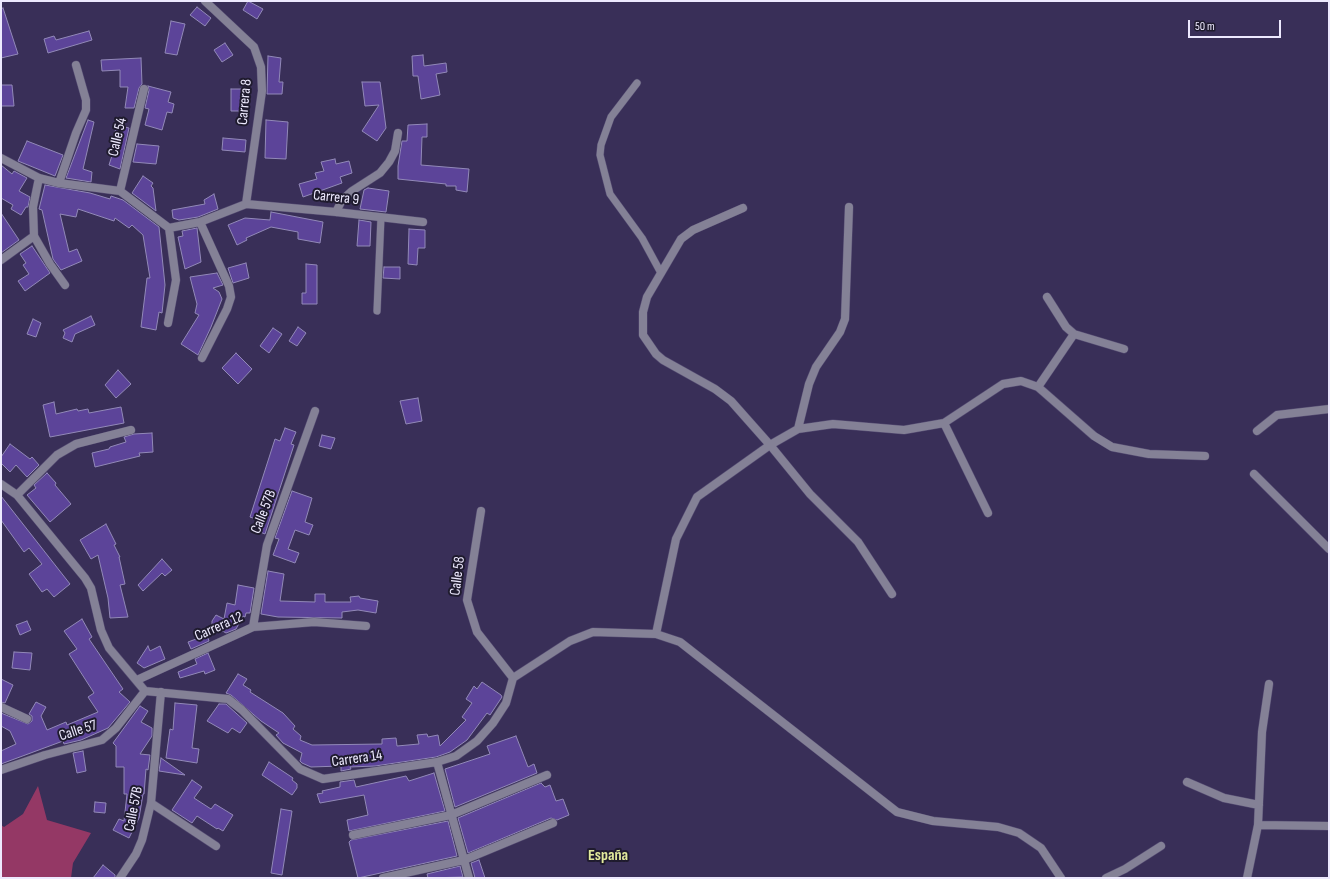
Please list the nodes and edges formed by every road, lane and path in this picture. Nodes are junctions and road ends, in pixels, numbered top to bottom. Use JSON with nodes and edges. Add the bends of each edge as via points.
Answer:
{"nodes":[{"id":1,"x":205,"y":1,"type":"edge"},
{"id":2,"x":76,"y":65,"type":"dead end"},
{"id":3,"x":637,"y":83,"type":"dead end"},
{"id":4,"x":144,"y":88,"type":"dead end"},
{"id":5,"x":398,"y":133,"type":"dead end"},
{"id":6,"x":1,"y":158,"type":"edge"},
{"id":7,"x":39,"y":178,"type":"junction"},
{"id":8,"x":59,"y":183,"type":"junction"},
{"id":9,"x":120,"y":191,"type":"junction"},
{"id":10,"x":246,"y":204,"type":"junction"},
{"id":11,"x":849,"y":207,"type":"dead end"},
{"id":12,"x":743,"y":208,"type":"dead end"},
{"id":13,"x":336,"y":212,"type":"junction"},
{"id":14,"x":381,"y":217,"type":"junction"},
{"id":15,"x":200,"y":222,"type":"junction"},
{"id":16,"x":423,"y":222,"type":"dead end"},
{"id":17,"x":169,"y":228,"type":"junction"},
{"id":18,"x":34,"y":236,"type":"junction"},
{"id":19,"x":1,"y":260,"type":"edge"},
{"id":20,"x":661,"y":273,"type":"junction"},
{"id":21,"x":65,"y":285,"type":"dead end"},
{"id":22,"x":1047,"y":297,"type":"dead end"},
{"id":23,"x":377,"y":311,"type":"dead end"},
{"id":24,"x":168,"y":323,"type":"dead end"},
{"id":25,"x":1074,"y":334,"type":"junction"},
{"id":26,"x":1124,"y":349,"type":"dead end"},
{"id":27,"x":202,"y":358,"type":"dead end"},
{"id":28,"x":1038,"y":387,"type":"junction"},
{"id":29,"x":1329,"y":409,"type":"edge"},
{"id":30,"x":315,"y":410,"type":"dead end"},
{"id":31,"x":944,"y":423,"type":"junction"},
{"id":32,"x":798,"y":429,"type":"junction"},
{"id":33,"x":131,"y":430,"type":"dead end"},
{"id":34,"x":1257,"y":431,"type":"dead end"},
{"id":35,"x":770,"y":445,"type":"junction"},
{"id":36,"x":1205,"y":456,"type":"dead end"},
{"id":37,"x":1254,"y":474,"type":"dead end"},
{"id":38,"x":1,"y":484,"type":"edge"},
{"id":39,"x":17,"y":495,"type":"junction"},
{"id":40,"x":481,"y":511,"type":"dead end"},
{"id":41,"x":988,"y":513,"type":"dead end"},
{"id":42,"x":1329,"y":549,"type":"edge"},
{"id":43,"x":892,"y":594,"type":"dead end"},
{"id":44,"x":366,"y":626,"type":"dead end"},
{"id":45,"x":253,"y":627,"type":"junction"},
{"id":46,"x":656,"y":634,"type":"junction"},
{"id":47,"x":513,"y":678,"type":"junction"},
{"id":48,"x":137,"y":680,"type":"junction"},
{"id":49,"x":1269,"y":684,"type":"dead end"},
{"id":50,"x":145,"y":691,"type":"junction"},
{"id":51,"x":161,"y":692,"type":"junction"},
{"id":52,"x":1,"y":707,"type":"edge"},
{"id":53,"x":27,"y":719,"type":"dead end"},
{"id":54,"x":437,"y":762,"type":"junction"},
{"id":55,"x":1,"y":770,"type":"edge"},
{"id":56,"x":548,"y":775,"type":"dead end"},
{"id":57,"x":1187,"y":782,"type":"dead end"},
{"id":58,"x":151,"y":802,"type":"junction"},
{"id":59,"x":1259,"y":805,"type":"junction"},
{"id":60,"x":452,"y":815,"type":"junction"},
{"id":61,"x":553,"y":823,"type":"dead end"},
{"id":62,"x":1258,"y":826,"type":"junction"},
{"id":63,"x":1329,"y":826,"type":"edge"},
{"id":64,"x":353,"y":834,"type":"dead end"},
{"id":65,"x":216,"y":846,"type":"dead end"},
{"id":66,"x":1161,"y":846,"type":"dead end"},
{"id":67,"x":464,"y":860,"type":"junction"},
{"id":68,"x":120,"y":878,"type":"edge"},
{"id":69,"x":383,"y":878,"type":"edge"},
{"id":70,"x":469,"y":878,"type":"edge"},
{"id":71,"x":1061,"y":878,"type":"edge"},
{"id":72,"x":1106,"y":878,"type":"edge"},
{"id":73,"x":1247,"y":878,"type":"edge"}],
"edges":[{"from":1,"to":10,"type":"street","name":"Carrera 8","via":[[254,47],[261,67],[262,91]]},
{"from":2,"to":8,"type":"street","via":[[86,100],[86,110]]},
{"from":3,"to":20,"type":"lane","via":[[611,117],[600,155],[610,194],[642,238]]},
{"from":4,"to":9,"type":"street","name":"Calle 54"},
{"from":5,"to":13,"type":"street","via":[[395,151],[389,162],[380,173],[342,200]]},
{"from":6,"to":7,"type":"street"},
{"from":7,"to":8,"type":"street"},
{"from":7,"to":18,"type":"street","via":[[33,207]]},
{"from":8,"to":9,"type":"street"},
{"from":9,"to":17,"type":"street"},
{"from":10,"to":13,"type":"street","name":"Carrera 9"},
{"from":10,"to":15,"type":"street"},
{"from":11,"to":32,"type":"street","via":[[846,319],[816,367]]},
{"from":12,"to":20,"type":"street","via":[[685,234]]},
{"from":13,"to":14,"type":"street","name":"Carrera 9"},
{"from":14,"to":16,"type":"street","name":"Carrera 9"},
{"from":14,"to":23,"type":"lane"},
{"from":15,"to":17,"type":"street"},
{"from":15,"to":27,"type":"street","via":[[229,286],[231,297],[228,309]]},
{"from":17,"to":24,"type":"street","via":[[176,280]]},
{"from":18,"to":19,"type":"street"},
{"from":18,"to":21,"type":"street"},
{"from":20,"to":35,"type":"street","via":[[647,297],[643,312],[643,335],[663,360],[715,389],[730,401]]},
{"from":22,"to":25,"type":"street","via":[[1066,327]]},
{"from":25,"to":26,"type":"street"},
{"from":25,"to":28,"type":"street"},
{"from":28,"to":31,"type":"street","via":[[1021,381],[1003,384]]},
{"from":28,"to":36,"type":"street","via":[[1094,436],[1112,447],[1149,454]]},
{"from":29,"to":34,"type":"street","via":[[1277,415]]},
{"from":30,"to":45,"type":"street","name":"Calle 57B","via":[[266,545]]},
{"from":31,"to":32,"type":"street","via":[[904,430],[833,424]]},
{"from":31,"to":41,"type":"street"},
{"from":32,"to":35,"type":"street"},
{"from":33,"to":39,"type":"street","via":[[76,444],[57,455]]},
{"from":35,"to":43,"type":"street","via":[[810,494],[858,542]]},
{"from":35,"to":46,"type":"street","via":[[697,497],[676,539]]},
{"from":37,"to":42,"type":"street"},
{"from":38,"to":39,"type":"street"},
{"from":39,"to":48,"type":"street","via":[[85,578],[91,588],[101,630],[109,648]]},
{"from":40,"to":47,"type":"street","name":"Calle 58","via":[[467,600],[477,632]]},
{"from":44,"to":45,"type":"street","name":"Carrera 12","via":[[314,622]]},
{"from":45,"to":48,"type":"street","name":"Carrera 12"},
{"from":46,"to":47,"type":"street","via":[[593,632],[570,641]]},
{"from":46,"to":71,"type":"street","via":[[680,642],[897,812],[933,821],[998,827],[1019,833],[1041,848]]},
{"from":47,"to":54,"type":"street","name":"Carrera 14","via":[[506,702],[493,723],[477,741],[456,756]]},
{"from":48,"to":50,"type":"street"},
{"from":49,"to":59,"type":"street","via":[[1262,732]]},
{"from":50,"to":51,"type":"street","name":"Carrera 14"},
{"from":50,"to":55,"type":"street","name":"Calle 57","via":[[116,728],[102,740]]},
{"from":51,"to":54,"type":"street","name":"Carrera 14","via":[[228,699],[300,769],[323,779]]},
{"from":51,"to":58,"type":"street","name":"Calle 57B"},
{"from":52,"to":53,"type":"street"},
{"from":54,"to":60,"type":"street"},
{"from":56,"to":60,"type":"street"},
{"from":57,"to":59,"type":"street","via":[[1224,798]]},
{"from":58,"to":65,"type":"street"},
{"from":58,"to":68,"type":"street","name":"Calle 57B","via":[[142,840]]},
{"from":59,"to":62,"type":"street"},
{"from":60,"to":64,"type":"street"},
{"from":60,"to":67,"type":"street"},
{"from":61,"to":67,"type":"street"},
{"from":62,"to":63,"type":"street"},
{"from":62,"to":73,"type":"street"},
{"from":66,"to":72,"type":"street"},
{"from":67,"to":69,"type":"street"},
{"from":67,"to":70,"type":"street"}]}
